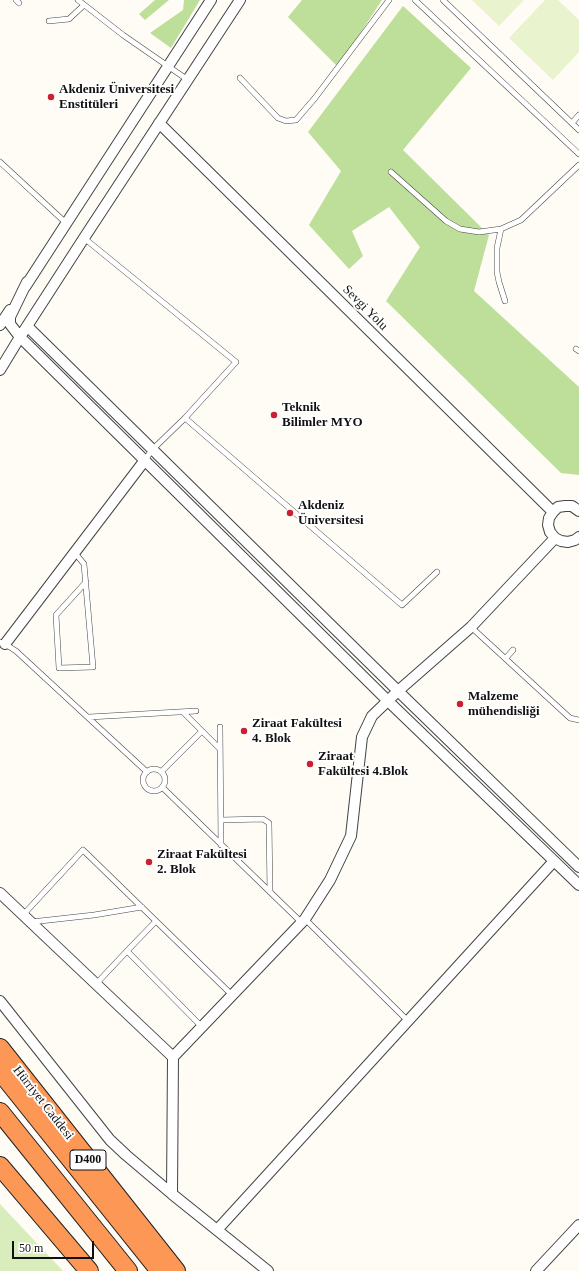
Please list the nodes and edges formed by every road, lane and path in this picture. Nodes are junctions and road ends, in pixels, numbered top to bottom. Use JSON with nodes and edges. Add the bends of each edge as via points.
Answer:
{"nodes":[{"id":1,"x":78,"y":0,"type":"edge"},
{"id":2,"x":211,"y":0,"type":"edge"},
{"id":3,"x":240,"y":0,"type":"edge"},
{"id":4,"x":389,"y":0,"type":"edge"},
{"id":5,"x":415,"y":0,"type":"edge"},
{"id":6,"x":443,"y":0,"type":"edge"},
{"id":7,"x":84,"y":5,"type":"junction"},
{"id":8,"x":49,"y":22,"type":"dead end"},
{"id":9,"x":169,"y":67,"type":"junction"},
{"id":10,"x":240,"y":78,"type":"dead end"},
{"id":11,"x":188,"y":80,"type":"junction"},
{"id":12,"x":579,"y":115,"type":"edge"},
{"id":13,"x":159,"y":123,"type":"junction"},
{"id":14,"x":572,"y":124,"type":"junction"},
{"id":15,"x":579,"y":130,"type":"edge"},
{"id":16,"x":579,"y":154,"type":"edge"},
{"id":17,"x":0,"y":162,"type":"edge"},
{"id":18,"x":579,"y":165,"type":"edge"},
{"id":19,"x":391,"y":172,"type":"dead end"},
{"id":20,"x":66,"y":223,"type":"junction"},
{"id":21,"x":501,"y":229,"type":"junction"},
{"id":22,"x":84,"y":238,"type":"junction"},
{"id":23,"x":28,"y":282,"type":"junction"},
{"id":24,"x":505,"y":302,"type":"dead end"},
{"id":25,"x":0,"y":325,"type":"edge"},
{"id":26,"x":27,"y":326,"type":"junction"},
{"id":27,"x":20,"y":337,"type":"junction"},
{"id":28,"x":0,"y":370,"type":"edge"},
{"id":29,"x":185,"y":418,"type":"junction"},
{"id":30,"x":152,"y":450,"type":"junction"},
{"id":31,"x":145,"y":460,"type":"junction"},
{"id":32,"x":579,"y":511,"type":"edge"},
{"id":33,"x":553,"y":512,"type":"junction"},
{"id":34,"x":579,"y":537,"type":"edge"},
{"id":35,"x":555,"y":538,"type":"junction"},
{"id":36,"x":75,"y":552,"type":"junction"},
{"id":37,"x":438,"y":572,"type":"dead end"},
{"id":38,"x":86,"y":582,"type":"junction"},
{"id":39,"x":471,"y":627,"type":"junction"},
{"id":40,"x":3,"y":643,"type":"edge"},
{"id":41,"x":513,"y":650,"type":"dead end"},
{"id":42,"x":506,"y":658,"type":"junction"},
{"id":43,"x":398,"y":691,"type":"junction"},
{"id":44,"x":388,"y":700,"type":"junction"},
{"id":45,"x":196,"y":711,"type":"dead end"},
{"id":46,"x":183,"y":712,"type":"junction"},
{"id":47,"x":89,"y":717,"type":"junction"},
{"id":48,"x":579,"y":720,"type":"edge"},
{"id":49,"x":220,"y":727,"type":"dead end"},
{"id":50,"x":202,"y":730,"type":"junction"},
{"id":51,"x":220,"y":749,"type":"junction"},
{"id":52,"x":146,"y":772,"type":"junction"},
{"id":53,"x":161,"y":772,"type":"junction"},
{"id":54,"x":162,"y":787,"type":"junction"},
{"id":55,"x":221,"y":820,"type":"junction"},
{"id":56,"x":221,"y":845,"type":"junction"},
{"id":57,"x":554,"y":861,"type":"junction"},
{"id":58,"x":579,"y":867,"type":"edge"},
{"id":59,"x":579,"y":886,"type":"edge"},
{"id":60,"x":270,"y":892,"type":"junction"},
{"id":61,"x":0,"y":893,"type":"edge"},
{"id":62,"x":142,"y":907,"type":"junction"},
{"id":63,"x":27,"y":918,"type":"junction"},
{"id":64,"x":156,"y":921,"type":"junction"},
{"id":65,"x":304,"y":921,"type":"junction"},
{"id":66,"x":127,"y":951,"type":"junction"},
{"id":67,"x":96,"y":984,"type":"junction"},
{"id":68,"x":232,"y":995,"type":"junction"},
{"id":69,"x":0,"y":1001,"type":"edge"},
{"id":70,"x":408,"y":1021,"type":"junction"},
{"id":71,"x":202,"y":1027,"type":"junction"},
{"id":72,"x":0,"y":1048,"type":"edge"},
{"id":73,"x":172,"y":1057,"type":"junction"},
{"id":74,"x":0,"y":1072,"type":"edge"},
{"id":75,"x":0,"y":1112,"type":"edge"},
{"id":76,"x":0,"y":1166,"type":"edge"},
{"id":77,"x":172,"y":1194,"type":"junction"},
{"id":78,"x":579,"y":1225,"type":"edge"},
{"id":79,"x":217,"y":1230,"type":"junction"},
{"id":80,"x":89,"y":1271,"type":"edge"},
{"id":81,"x":128,"y":1271,"type":"edge"},
{"id":82,"x":160,"y":1271,"type":"edge"},
{"id":83,"x":176,"y":1271,"type":"edge"},
{"id":84,"x":268,"y":1271,"type":"edge"},
{"id":85,"x":536,"y":1271,"type":"edge"}],
"edges":[{"from":1,"to":7,"type":"lane"},
{"from":2,"to":9,"type":"street"},
{"from":3,"to":11,"type":"street"},
{"from":4,"to":10,"type":"lane","via":[[296,120],[286,121],[278,118]]},
{"from":5,"to":16,"type":"lane"},
{"from":6,"to":14,"type":"lane"},
{"from":7,"to":8,"type":"lane","via":[[69,19]]},
{"from":7,"to":9,"type":"lane"},
{"from":9,"to":11,"type":"lane"},
{"from":9,"to":20,"type":"street"},
{"from":11,"to":13,"type":"street"},
{"from":12,"to":14,"type":"lane"},
{"from":13,"to":22,"type":"street"},
{"from":13,"to":33,"type":"street","name":"Sevgi Yolu"},
{"from":14,"to":15,"type":"lane"},
{"from":17,"to":20,"type":"lane"},
{"from":18,"to":21,"type":"lane","via":[[521,220]]},
{"from":19,"to":21,"type":"lane","via":[[453,226],[474,232]]},
{"from":20,"to":23,"type":"street"},
{"from":21,"to":24,"type":"lane","via":[[497,248],[497,272]]},
{"from":22,"to":26,"type":"street"},
{"from":22,"to":29,"type":"lane","via":[[236,362]]},
{"from":23,"to":25,"type":"street"},
{"from":23,"to":27,"type":"street","via":[[10,317],[10,324]]},
{"from":26,"to":27,"type":"street"},
{"from":26,"to":30,"type":"street"},
{"from":27,"to":28,"type":"street"},
{"from":27,"to":31,"type":"street"},
{"from":29,"to":30,"type":"lane"},
{"from":29,"to":37,"type":"lane","via":[[402,605]]},
{"from":30,"to":31,"type":"lane"},
{"from":30,"to":43,"type":"street"},
{"from":31,"to":36,"type":"street"},
{"from":31,"to":44,"type":"street"},
{"from":32,"to":33,"type":"street","via":[[572,506],[565,506],[558,507]]},
{"from":33,"to":35,"type":"street","via":[[548,525]]},
{"from":34,"to":35,"type":"street","via":[[568,542]]},
{"from":35,"to":39,"type":"street"},
{"from":36,"to":38,"type":"lane","via":[[84,564]]},
{"from":36,"to":40,"type":"street"},
{"from":38,"to":38,"type":"lane","via":[[93,667],[59,668],[56,615]]},
{"from":39,"to":42,"type":"lane"},
{"from":39,"to":43,"type":"street"},
{"from":40,"to":47,"type":"lane","via":[[16,651]]},
{"from":41,"to":42,"type":"lane"},
{"from":42,"to":48,"type":"lane","via":[[570,718]]},
{"from":43,"to":44,"type":"street"},
{"from":43,"to":58,"type":"street"},
{"from":44,"to":57,"type":"street"},
{"from":44,"to":65,"type":"street","via":[[372,716],[362,737],[351,836],[330,880]]},
{"from":45,"to":46,"type":"lane"},
{"from":46,"to":47,"type":"lane"},
{"from":46,"to":50,"type":"lane"},
{"from":47,"to":52,"type":"lane"},
{"from":49,"to":51,"type":"lane"},
{"from":50,"to":51,"type":"lane"},
{"from":50,"to":53,"type":"lane"},
{"from":51,"to":55,"type":"lane"},
{"from":52,"to":53,"type":"lane","via":[[155,769]]},
{"from":52,"to":54,"type":"lane","via":[[143,779],[146,787],[153,791]]},
{"from":53,"to":54,"type":"lane","via":[[165,777]]},
{"from":54,"to":56,"type":"lane"},
{"from":55,"to":56,"type":"lane"},
{"from":55,"to":60,"type":"lane","via":[[263,819],[270,823]]},
{"from":56,"to":60,"type":"lane"},
{"from":57,"to":59,"type":"street"},
{"from":57,"to":70,"type":"street"},
{"from":60,"to":65,"type":"lane"},
{"from":61,"to":63,"type":"street"},
{"from":62,"to":63,"type":"lane","via":[[94,915]]},
{"from":62,"to":63,"type":"lane","via":[[83,850]]},
{"from":62,"to":64,"type":"lane"},
{"from":63,"to":67,"type":"street"},
{"from":64,"to":66,"type":"lane"},
{"from":64,"to":68,"type":"lane"},
{"from":65,"to":68,"type":"street"},
{"from":65,"to":70,"type":"lane"},
{"from":66,"to":67,"type":"lane"},
{"from":66,"to":71,"type":"lane"},
{"from":67,"to":73,"type":"street"},
{"from":68,"to":71,"type":"street"},
{"from":69,"to":77,"type":"street","via":[[110,1140]]},
{"from":70,"to":79,"type":"street"},
{"from":71,"to":73,"type":"street"},
{"from":72,"to":83,"type":"highway","name":"Hürriyet Caddesi","number":"D400"},
{"from":73,"to":77,"type":"street"},
{"from":74,"to":82,"type":"highway"},
{"from":75,"to":81,"type":"highway"},
{"from":76,"to":80,"type":"highway"},
{"from":77,"to":79,"type":"street"},
{"from":78,"to":85,"type":"street"},
{"from":79,"to":84,"type":"street"}]}
